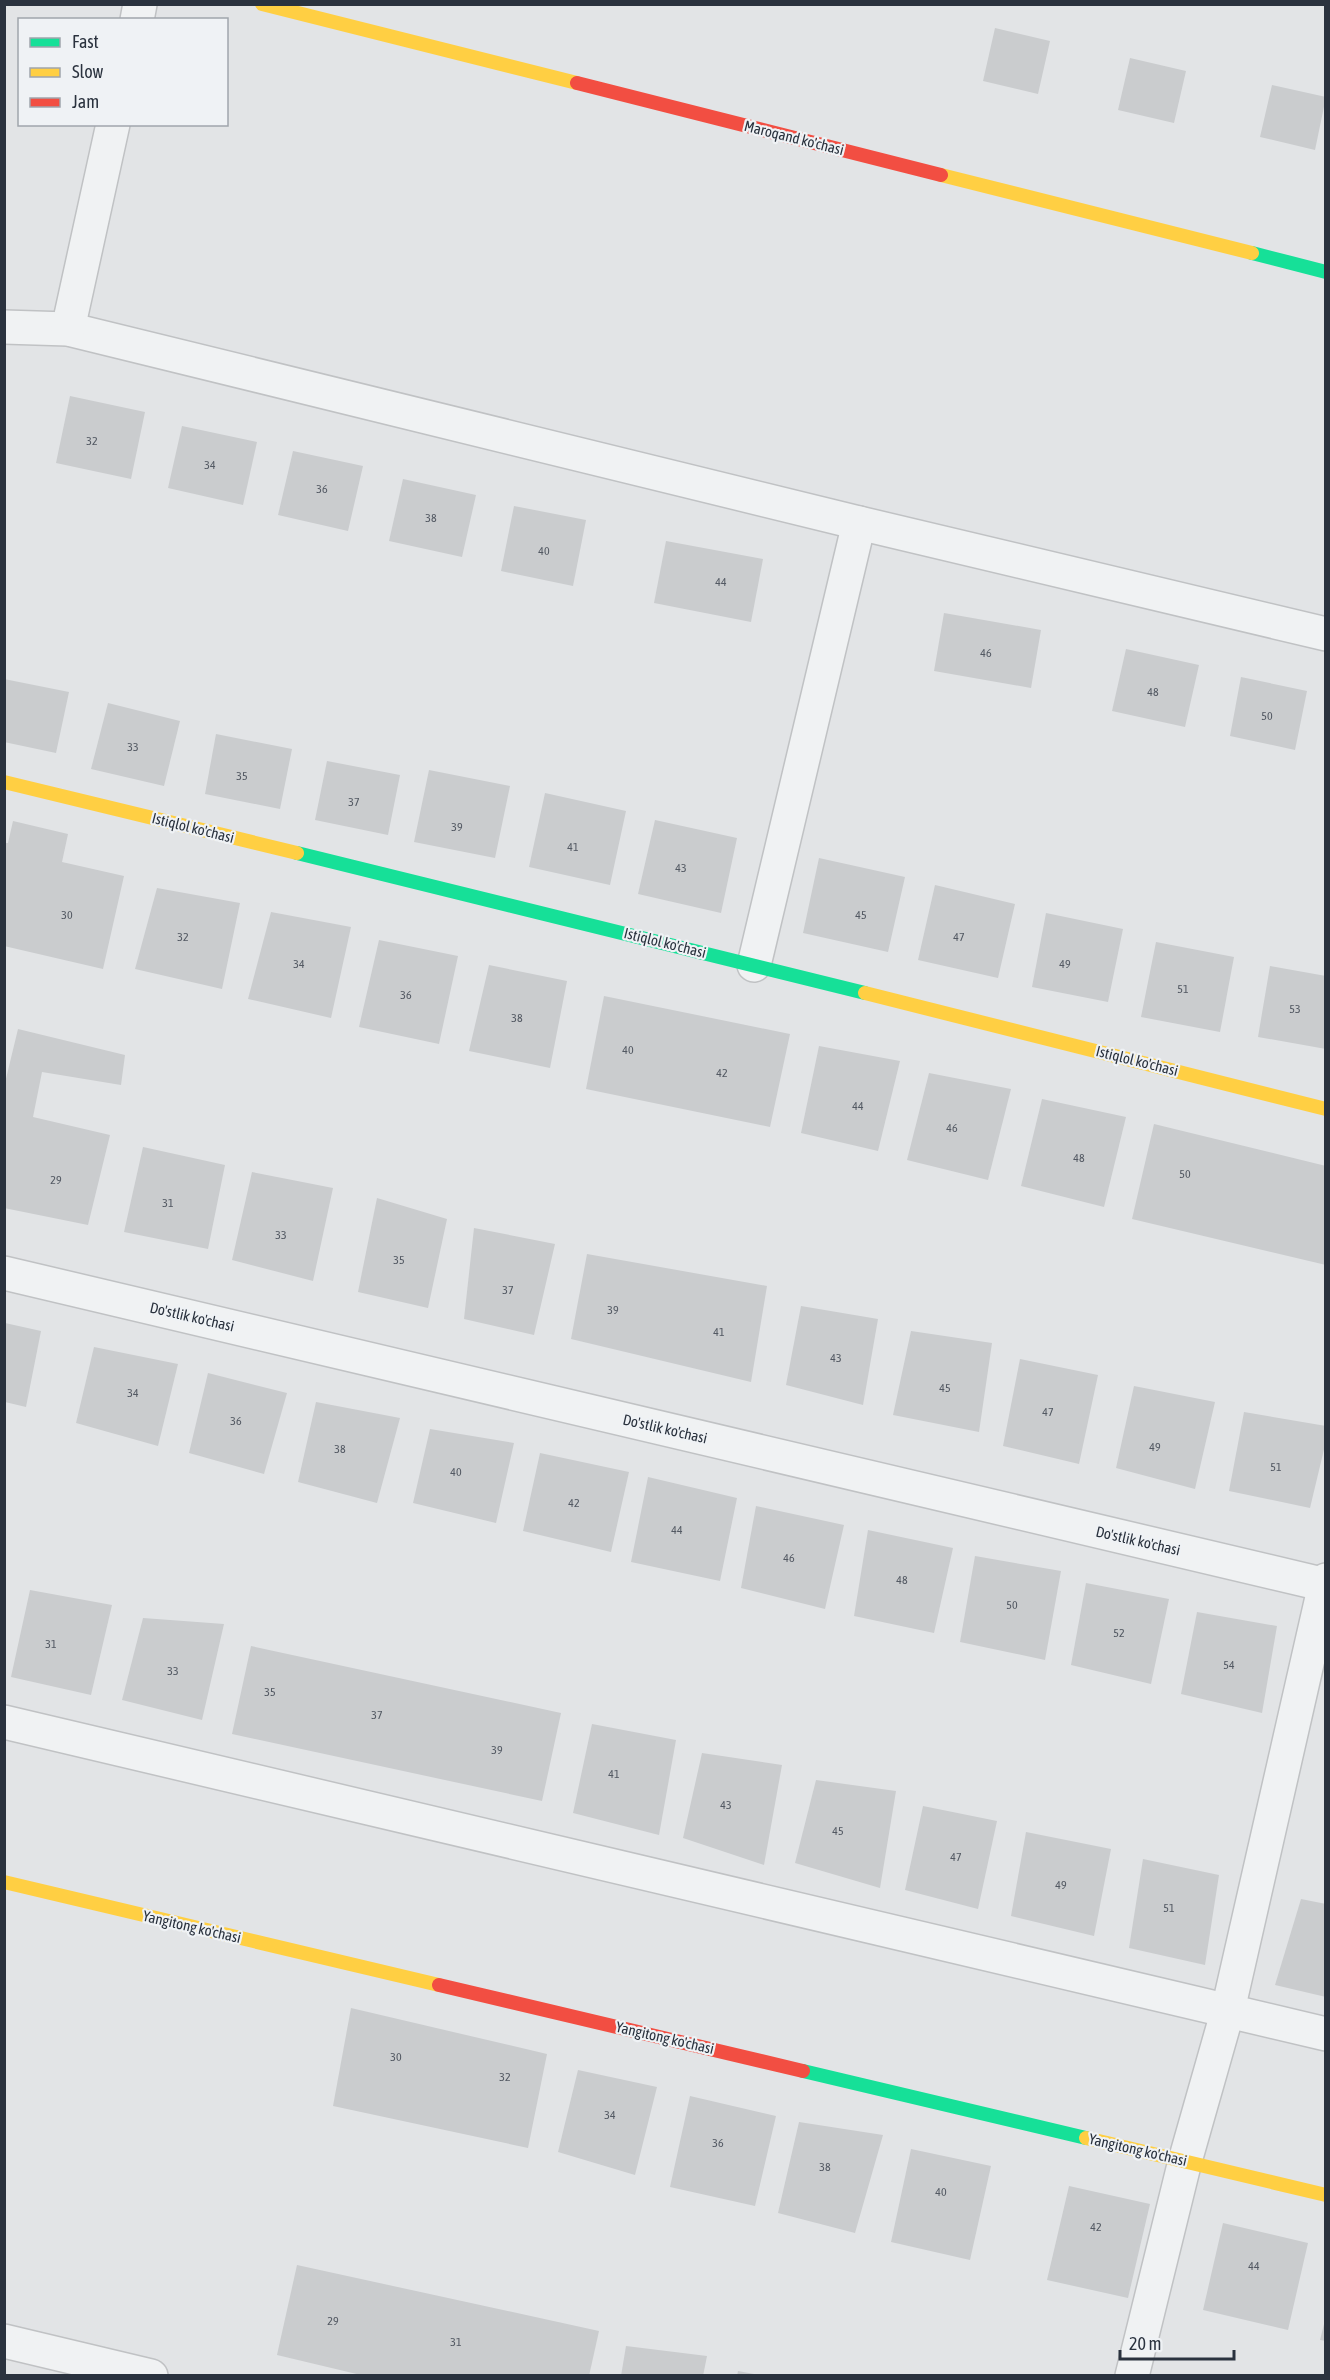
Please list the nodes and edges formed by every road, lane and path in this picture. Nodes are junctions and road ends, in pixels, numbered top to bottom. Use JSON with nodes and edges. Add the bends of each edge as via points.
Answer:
{"nodes":[{"id":1,"x":262,"y":4,"type":"edge"},
{"id":2,"x":113,"y":126,"type":"edge"},
{"id":3,"x":1326,"y":272,"type":"edge"},
{"id":4,"x":68,"y":329,"type":"junction"},
{"id":5,"x":7,"y":337,"type":"edge"},
{"id":6,"x":859,"y":523,"type":"junction"},
{"id":7,"x":1326,"y":634,"type":"edge"},
{"id":8,"x":4,"y":782,"type":"edge"},
{"id":9,"x":754,"y":965,"type":"junction"},
{"id":10,"x":1326,"y":1109,"type":"edge"},
{"id":11,"x":4,"y":1273,"type":"edge"},
{"id":12,"x":1325,"y":1583,"type":"edge"},
{"id":13,"x":4,"y":1722,"type":"edge"},
{"id":14,"x":4,"y":1882,"type":"edge"},
{"id":15,"x":1228,"y":2010,"type":"junction"},
{"id":16,"x":1326,"y":2034,"type":"edge"},
{"id":17,"x":1185,"y":2161,"type":"junction"},
{"id":18,"x":1326,"y":2195,"type":"edge"},
{"id":19,"x":4,"y":2341,"type":"edge"},
{"id":20,"x":151,"y":2376,"type":"edge"},
{"id":21,"x":1132,"y":2376,"type":"edge"}],
"edges":[{"from":1,"to":3,"type":"street","name":"Maroqand ko'chasi"},
{"from":2,"to":4,"type":"street"},
{"from":4,"to":5,"type":"street"},
{"from":4,"to":6,"type":"street"},
{"from":6,"to":7,"type":"street"},
{"from":6,"to":9,"type":"street"},
{"from":8,"to":9,"type":"street","name":"Istiqlol ko'chasi"},
{"from":9,"to":10,"type":"street","name":"Istiqlol ko'chasi"},
{"from":11,"to":12,"type":"street","name":"Do'stlik ko'chasi"},
{"from":12,"to":15,"type":"street"},
{"from":13,"to":15,"type":"street"},
{"from":14,"to":17,"type":"street","name":"Yangitong ko'chasi"},
{"from":15,"to":16,"type":"street"},
{"from":15,"to":17,"type":"street"},
{"from":17,"to":18,"type":"street","name":"Yangitong ko'chasi"},
{"from":17,"to":21,"type":"street"},
{"from":19,"to":20,"type":"street"}]}
